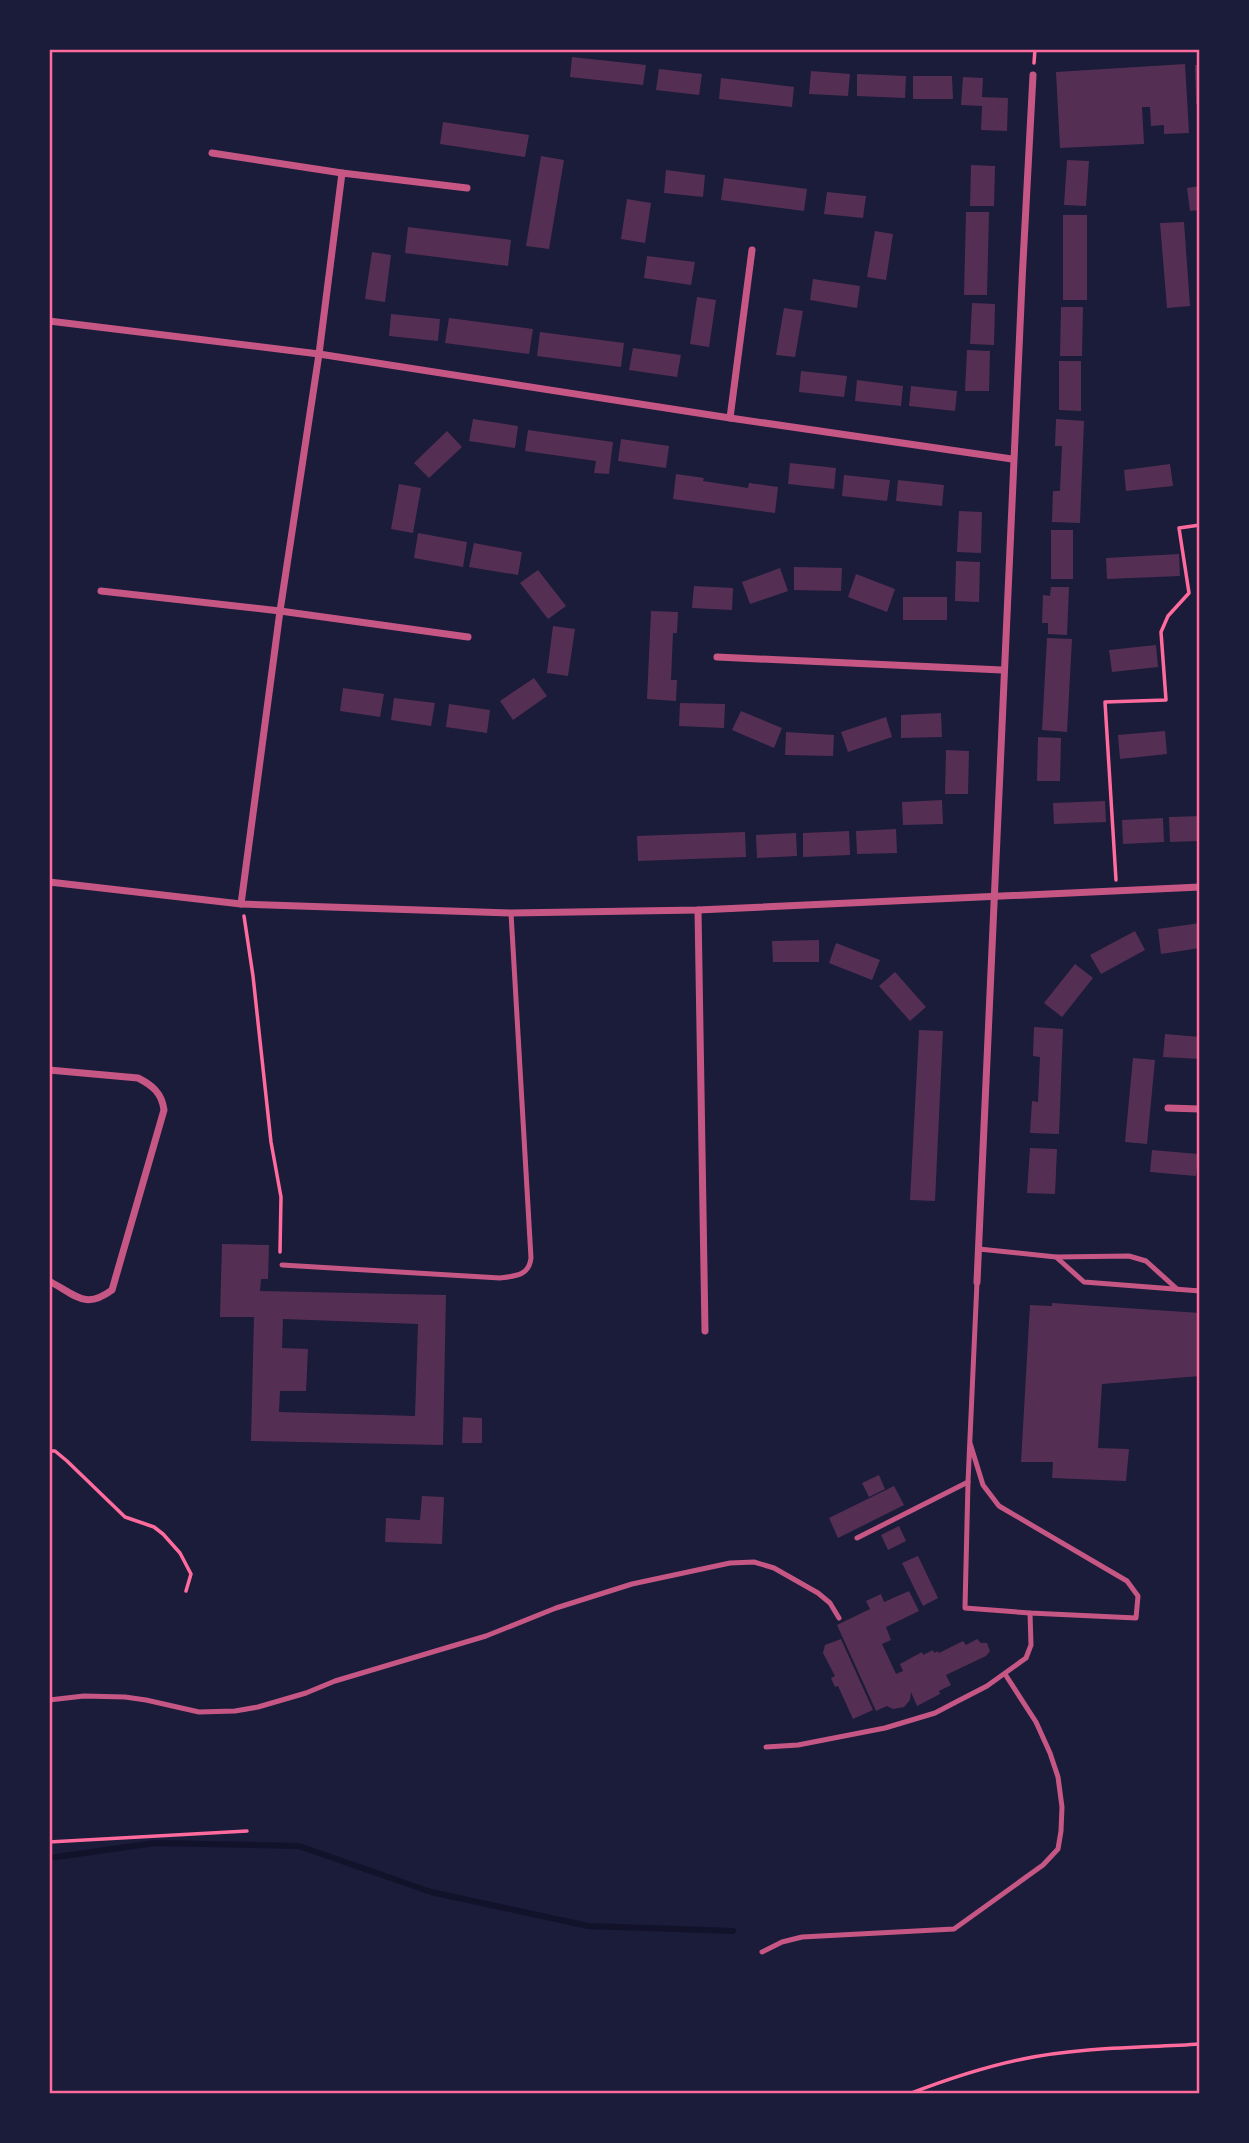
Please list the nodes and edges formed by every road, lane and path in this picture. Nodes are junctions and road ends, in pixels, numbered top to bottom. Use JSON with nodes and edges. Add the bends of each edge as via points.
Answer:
{"nodes":[{"id":1,"x":1033,"y":75,"type":"dead end"},
{"id":2,"x":212,"y":153,"type":"dead end"},
{"id":3,"x":342,"y":173,"type":"junction"},
{"id":4,"x":467,"y":188,"type":"dead end"},
{"id":5,"x":752,"y":250,"type":"dead end"},
{"id":6,"x":49,"y":321,"type":"edge"},
{"id":7,"x":318,"y":354,"type":"junction"},
{"id":8,"x":730,"y":418,"type":"junction"},
{"id":9,"x":1012,"y":459,"type":"junction"},
{"id":10,"x":1200,"y":525,"type":"edge"},
{"id":11,"x":101,"y":591,"type":"dead end"},
{"id":12,"x":280,"y":611,"type":"junction"},
{"id":13,"x":468,"y":637,"type":"dead end"},
{"id":14,"x":717,"y":657,"type":"dead end"},
{"id":15,"x":1002,"y":670,"type":"junction"},
{"id":16,"x":49,"y":882,"type":"edge"},
{"id":17,"x":1200,"y":887,"type":"edge"},
{"id":18,"x":1117,"y":890,"type":"junction"},
{"id":19,"x":992,"y":896,"type":"junction"},
{"id":20,"x":241,"y":904,"type":"junction"},
{"id":21,"x":698,"y":910,"type":"junction"},
{"id":22,"x":510,"y":913,"type":"junction"},
{"id":23,"x":49,"y":1070,"type":"edge"},
{"id":24,"x":1168,"y":1108,"type":"dead end"},
{"id":25,"x":1200,"y":1109,"type":"edge"},
{"id":26,"x":979,"y":1249,"type":"junction"},
{"id":27,"x":280,"y":1255,"type":"dead end"},
{"id":28,"x":1056,"y":1256,"type":"junction"},
{"id":29,"x":282,"y":1265,"type":"dead end"},
{"id":30,"x":49,"y":1281,"type":"edge"},
{"id":31,"x":977,"y":1282,"type":"joint"},
{"id":32,"x":1177,"y":1289,"type":"junction"},
{"id":33,"x":1200,"y":1291,"type":"edge"},
{"id":34,"x":705,"y":1331,"type":"dead end"},
{"id":35,"x":970,"y":1443,"type":"junction"},
{"id":36,"x":49,"y":1451,"type":"edge"},
{"id":37,"x":968,"y":1482,"type":"junction"},
{"id":38,"x":857,"y":1538,"type":"dead end"},
{"id":39,"x":186,"y":1591,"type":"dead end"},
{"id":40,"x":1030,"y":1614,"type":"junction"},
{"id":41,"x":839,"y":1618,"type":"dead end"},
{"id":42,"x":1005,"y":1674,"type":"junction"},
{"id":43,"x":49,"y":1700,"type":"edge"},
{"id":44,"x":766,"y":1747,"type":"dead end"},
{"id":45,"x":247,"y":1831,"type":"dead end"},
{"id":46,"x":49,"y":1842,"type":"edge"},
{"id":47,"x":762,"y":1952,"type":"dead end"},
{"id":48,"x":1200,"y":2044,"type":"edge"},
{"id":49,"x":909,"y":2094,"type":"edge"}],
"edges":[{"from":1,"to":9,"type":"street"},
{"from":2,"to":3,"type":"street"},
{"from":3,"to":4,"type":"street"},
{"from":3,"to":7,"type":"street"},
{"from":5,"to":8,"type":"street"},
{"from":6,"to":7,"type":"street"},
{"from":7,"to":8,"type":"street"},
{"from":7,"to":12,"type":"street"},
{"from":8,"to":9,"type":"street"},
{"from":9,"to":15,"type":"street"},
{"from":10,"to":18,"type":"path","via":[[1179,528],[1189,593],[1168,616],[1161,632],[1166,699],[1105,702]]},
{"from":11,"to":12,"type":"street"},
{"from":12,"to":13,"type":"street"},
{"from":12,"to":20,"type":"street"},
{"from":14,"to":15,"type":"street"},
{"from":15,"to":19,"type":"street"},
{"from":16,"to":20,"type":"street"},
{"from":17,"to":18,"type":"street"},
{"from":18,"to":19,"type":"street"},
{"from":19,"to":21,"type":"street"},
{"from":19,"to":26,"type":"street"},
{"from":20,"to":22,"type":"street"},
{"from":20,"to":27,"type":"path","via":[[281,1197]]},
{"from":21,"to":22,"type":"street"},
{"from":21,"to":34,"type":"street"},
{"from":22,"to":29,"type":"lane","via":[[531,1265],[520,1275],[500,1278]]},
{"from":23,"to":30,"type":"street","via":[[138,1078],[158,1092],[164,1110],[112,1290],[94,1301],[86,1300]]},
{"from":24,"to":25,"type":"street"},
{"from":26,"to":28,"type":"lane"},
{"from":26,"to":31,"type":"street"},
{"from":28,"to":32,"type":"lane","via":[[1084,1282]]},
{"from":28,"to":32,"type":"lane","via":[[1129,1256],[1146,1261]]},
{"from":31,"to":35,"type":"lane"},
{"from":32,"to":33,"type":"lane"},
{"from":35,"to":37,"type":"lane"},
{"from":35,"to":40,"type":"lane","via":[[983,1485],[999,1506],[1127,1581],[1138,1596],[1136,1618]]},
{"from":36,"to":39,"type":"path","via":[[67,1461],[125,1517],[163,1534],[191,1574]]},
{"from":37,"to":38,"type":"lane"},
{"from":37,"to":40,"type":"lane","via":[[965,1608]]},
{"from":40,"to":42,"type":"lane","via":[[1031,1645],[1026,1658]]},
{"from":41,"to":43,"type":"lane","via":[[818,1593],[774,1568],[754,1562],[730,1563],[632,1584],[258,1707],[199,1712],[125,1698]]},
{"from":42,"to":44,"type":"lane","via":[[935,1713],[885,1728]]},
{"from":42,"to":47,"type":"lane","via":[[1036,1722],[1058,1777],[1062,1807],[1058,1849],[1044,1865],[954,1930],[802,1937]]},
{"from":45,"to":46,"type":"path"},
{"from":48,"to":49,"type":"path","via":[[1022,2059]]}]}
